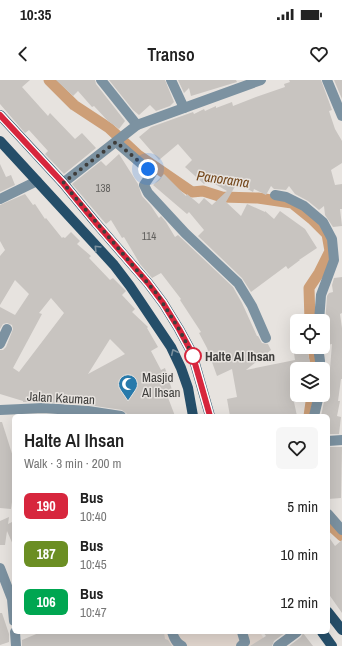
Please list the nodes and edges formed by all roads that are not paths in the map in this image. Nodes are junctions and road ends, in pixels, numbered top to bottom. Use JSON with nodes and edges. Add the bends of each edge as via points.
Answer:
{"nodes":[{"id":1,"x":100,"y":80,"type":"edge"},
{"id":2,"x":171,"y":80,"type":"edge"},
{"id":3,"x":261,"y":80,"type":"edge"},
{"id":4,"x":327,"y":80,"type":"edge"},
{"id":5,"x":236,"y":84,"type":"edge"},
{"id":6,"x":184,"y":108,"type":"junction"},
{"id":7,"x":0,"y":115,"type":"edge"},
{"id":8,"x":342,"y":116,"type":"edge"},
{"id":9,"x":137,"y":125,"type":"junction"},
{"id":10,"x":122,"y":138,"type":"junction"},
{"id":11,"x":0,"y":141,"type":"edge"},
{"id":12,"x":37,"y":181,"type":"junction"},
{"id":13,"x":63,"y":183,"type":"junction"},
{"id":14,"x":275,"y":195,"type":"dead end"},
{"id":15,"x":0,"y":199,"type":"edge"},
{"id":16,"x":319,"y":314,"type":"edge"},
{"id":17,"x":7,"y":329,"type":"dead end"},
{"id":18,"x":266,"y":338,"type":"dead end"},
{"id":19,"x":0,"y":344,"type":"edge"},
{"id":20,"x":317,"y":402,"type":"edge"},
{"id":21,"x":0,"y":410,"type":"edge"},
{"id":22,"x":107,"y":414,"type":"edge"},
{"id":23,"x":193,"y":414,"type":"edge"},
{"id":24,"x":209,"y":414,"type":"edge"},
{"id":25,"x":314,"y":414,"type":"edge"},
{"id":26,"x":342,"y":440,"type":"edge"},
{"id":27,"x":330,"y":441,"type":"edge"},
{"id":28,"x":330,"y":516,"type":"edge"},
{"id":29,"x":342,"y":530,"type":"edge"},
{"id":30,"x":0,"y":568,"type":"edge"},
{"id":31,"x":12,"y":600,"type":"edge"},
{"id":32,"x":330,"y":615,"type":"edge"},
{"id":33,"x":342,"y":630,"type":"edge"},
{"id":34,"x":15,"y":634,"type":"edge"},
{"id":35,"x":173,"y":634,"type":"edge"},
{"id":36,"x":243,"y":634,"type":"edge"},
{"id":37,"x":294,"y":634,"type":"edge"},
{"id":38,"x":323,"y":634,"type":"edge"},
{"id":39,"x":14,"y":645,"type":"edge"},
{"id":40,"x":182,"y":646,"type":"edge"},
{"id":41,"x":241,"y":646,"type":"edge"},
{"id":42,"x":278,"y":646,"type":"edge"},
{"id":43,"x":332,"y":646,"type":"edge"}],
"edges":[{"from":1,"to":9,"type":"street"},
{"from":2,"to":6,"type":"street"},
{"from":3,"to":5,"type":"street"},
{"from":4,"to":8,"type":"street"},
{"from":5,"to":6,"type":"street"},
{"from":6,"to":9,"type":"street"},
{"from":7,"to":13,"type":"main road"},
{"from":9,"to":10,"type":"street"},
{"from":10,"to":13,"type":"street"},
{"from":10,"to":18,"type":"street","via":[[152,173],[144,185],[148,193],[184,232],[238,283],[252,306]]},
{"from":11,"to":12,"type":"main road"},
{"from":12,"to":15,"type":"street"},
{"from":23,"to":12,"type":"main road","one_way":true,"via":[[181,368],[163,334],[114,265]]},
{"from":13,"to":24,"type":"main road","via":[[148,283],[171,316],[192,353]]},
{"from":14,"to":16,"type":"street","via":[[286,196],[304,206],[322,222],[332,239],[334,260],[321,295]]},
{"from":17,"to":19,"type":"street"},
{"from":20,"to":25,"type":"street"},
{"from":21,"to":22,"type":"street","name":"Jalan Kauman","via":[[50,409]]},
{"from":26,"to":27,"type":"street"},
{"from":28,"to":29,"type":"street"},
{"from":30,"to":31,"type":"street"},
{"from":32,"to":33,"type":"main road"},
{"from":34,"to":39,"type":"street"},
{"from":35,"to":40,"type":"street"},
{"from":36,"to":41,"type":"street","via":[[245,642]]},
{"from":37,"to":42,"type":"street"},
{"from":38,"to":43,"type":"main road"}]}
